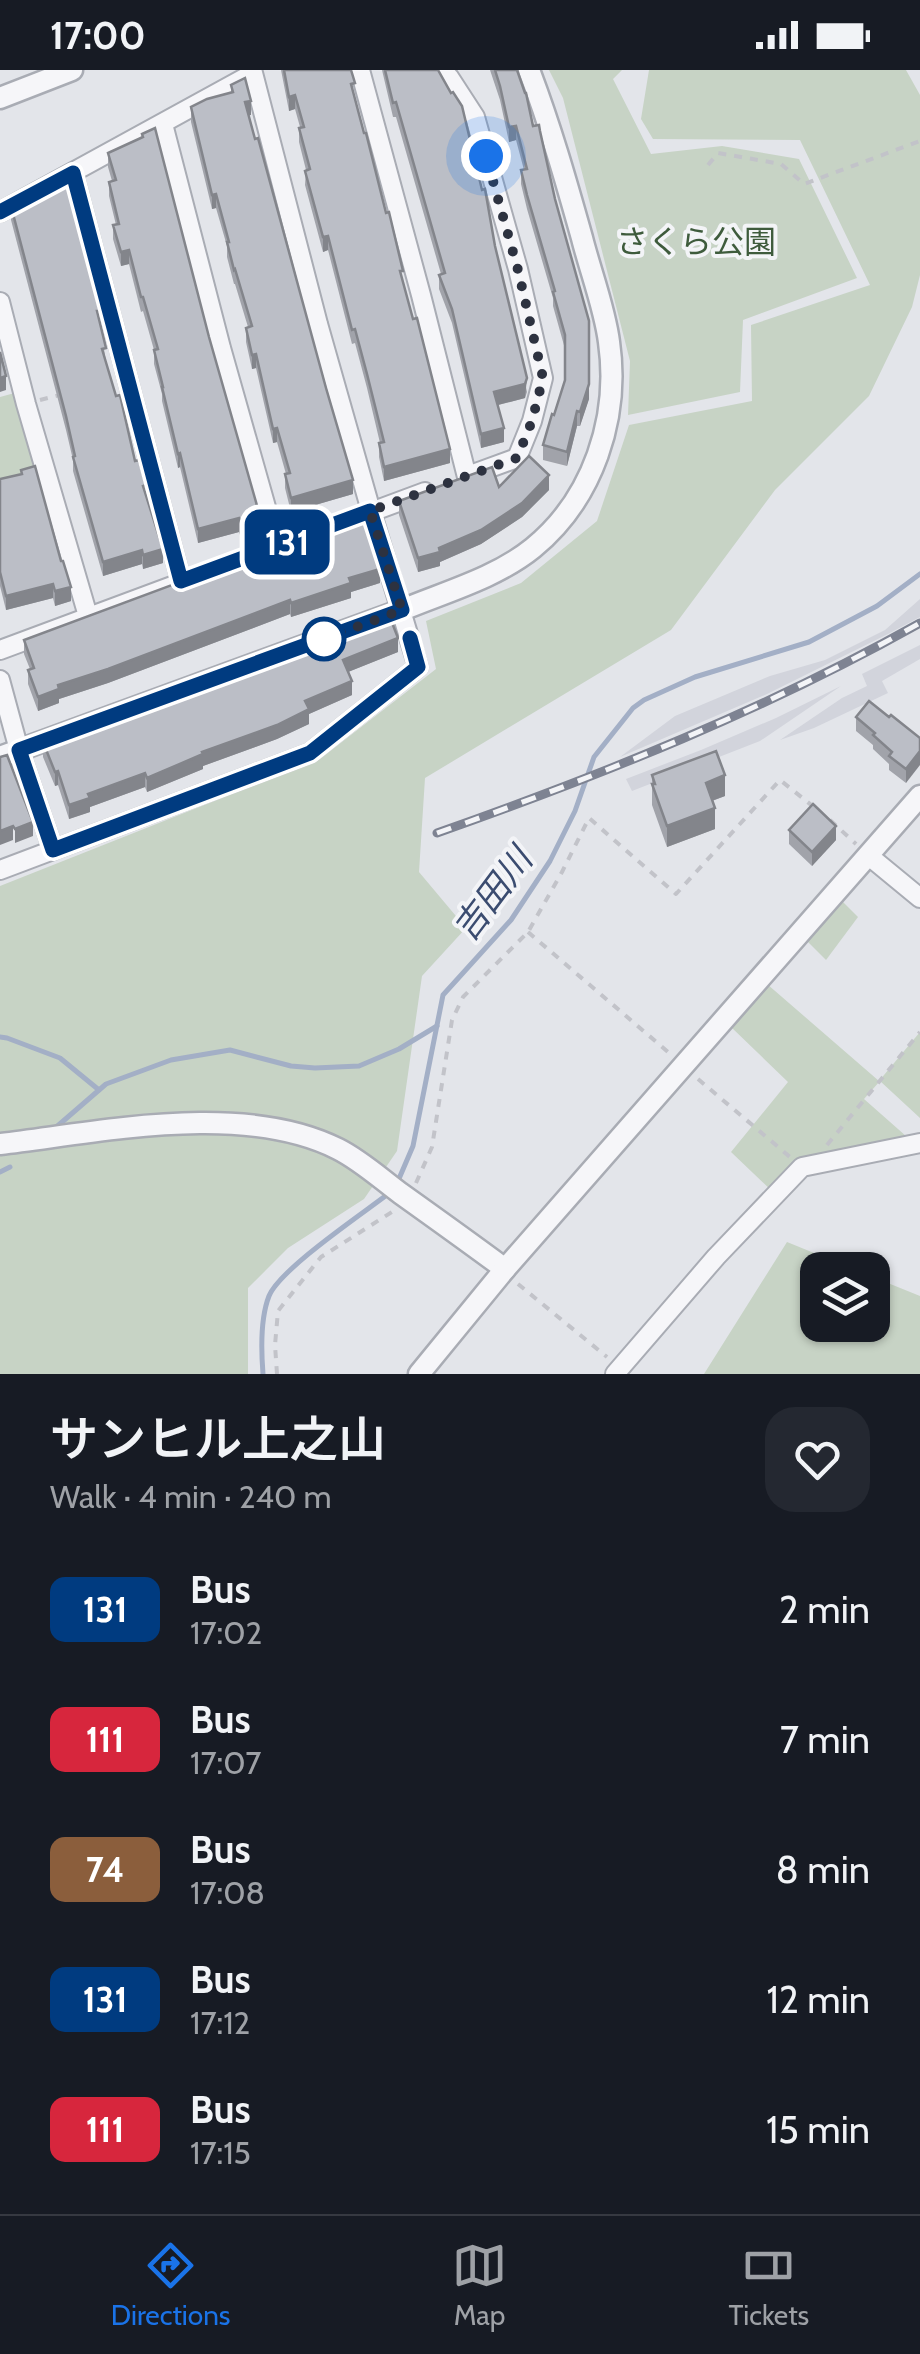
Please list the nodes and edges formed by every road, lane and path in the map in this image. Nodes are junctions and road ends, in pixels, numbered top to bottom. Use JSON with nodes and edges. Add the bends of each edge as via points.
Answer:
{"nodes":[{"id":1,"x":72,"y":70,"type":"edge"},
{"id":2,"x":360,"y":70,"type":"edge"},
{"id":3,"x":441,"y":70,"type":"edge"},
{"id":4,"x":529,"y":70,"type":"edge"},
{"id":5,"x":256,"y":72,"type":"edge"},
{"id":6,"x":0,"y":98,"type":"edge"},
{"id":7,"x":163,"y":124,"type":"junction"},
{"id":8,"x":920,"y":140,"type":"edge"},
{"id":9,"x":708,"y":165,"type":"dead end"},
{"id":10,"x":73,"y":173,"type":"junction"},
{"id":11,"x":0,"y":212,"type":"edge"},
{"id":12,"x":0,"y":302,"type":"edge"},
{"id":13,"x":451,"y":482,"type":"junction"},
{"id":14,"x":370,"y":511,"type":"junction"},
{"id":15,"x":277,"y":546,"type":"junction"},
{"id":16,"x":181,"y":581,"type":"junction"},
{"id":17,"x":402,"y":610,"type":"junction"},
{"id":18,"x":88,"y":616,"type":"junction"},
{"id":19,"x":0,"y":650,"type":"edge"},
{"id":20,"x":0,"y":680,"type":"edge"},
{"id":21,"x":10,"y":753,"type":"edge"},
{"id":22,"x":920,"y":796,"type":"edge"},
{"id":23,"x":816,"y":809,"type":"edge"},
{"id":24,"x":827,"y":818,"type":"edge"},
{"id":25,"x":53,"y":850,"type":"junction"},
{"id":26,"x":869,"y":856,"type":"junction"},
{"id":27,"x":0,"y":870,"type":"edge"},
{"id":28,"x":920,"y":898,"type":"edge"},
{"id":29,"x":528,"y":932,"type":"junction"},
{"id":30,"x":920,"y":1032,"type":"edge"},
{"id":31,"x":684,"y":1067,"type":"junction"},
{"id":32,"x":920,"y":1143,"type":"edge"},
{"id":33,"x":0,"y":1144,"type":"edge"},
{"id":34,"x":802,"y":1167,"type":"junction"},
{"id":35,"x":405,"y":1196,"type":"junction"},
{"id":36,"x":505,"y":1269,"type":"junction"},
{"id":37,"x":617,"y":1370,"type":"edge"},
{"id":38,"x":277,"y":1374,"type":"edge"},
{"id":39,"x":419,"y":1374,"type":"edge"}],
"edges":[{"from":1,"to":6,"type":"street"},
{"from":2,"to":13,"type":"street","via":[[421,296]]},
{"from":3,"to":13,"type":"street","via":[[476,118],[543,378],[517,458]]},
{"from":4,"to":17,"type":"street","via":[[610,340],[609,417],[597,461],[574,504],[534,547],[510,564]]},
{"from":5,"to":7,"type":"street"},
{"from":5,"to":14,"type":"street"},
{"from":7,"to":10,"type":"street"},
{"from":7,"to":15,"type":"street"},
{"from":8,"to":9,"type":"path","via":[[804,184],[782,164],[718,154]]},
{"from":10,"to":11,"type":"street"},
{"from":10,"to":16,"type":"street"},
{"from":12,"to":18,"type":"street"},
{"from":13,"to":14,"type":"street"},
{"from":14,"to":15,"type":"street"},
{"from":14,"to":17,"type":"street"},
{"from":15,"to":16,"type":"street"},
{"from":16,"to":18,"type":"street"},
{"from":17,"to":21,"type":"street"},
{"from":17,"to":25,"type":"street","via":[[418,667],[310,753]]},
{"from":18,"to":19,"type":"street"},
{"from":20,"to":21,"type":"street"},
{"from":21,"to":25,"type":"street"},
{"from":22,"to":26,"type":"street"},
{"from":23,"to":29,"type":"path","via":[[780,780],[676,894],[588,818]]},
{"from":24,"to":26,"type":"path"},
{"from":25,"to":27,"type":"street"},
{"from":26,"to":28,"type":"street"},
{"from":26,"to":31,"type":"street"},
{"from":29,"to":31,"type":"path"},
{"from":29,"to":35,"type":"path","via":[[462,996],[452,1020],[432,1146]]},
{"from":30,"to":34,"type":"path"},
{"from":31,"to":34,"type":"path"},
{"from":31,"to":36,"type":"street"},
{"from":32,"to":34,"type":"street"},
{"from":33,"to":35,"type":"street","via":[[172,1122],[286,1131],[338,1148]]},
{"from":34,"to":37,"type":"street"},
{"from":35,"to":36,"type":"street"},
{"from":35,"to":38,"type":"path","via":[[391,1214],[321,1257],[278,1311]]},
{"from":36,"to":37,"type":"path"},
{"from":36,"to":39,"type":"street"}]}
